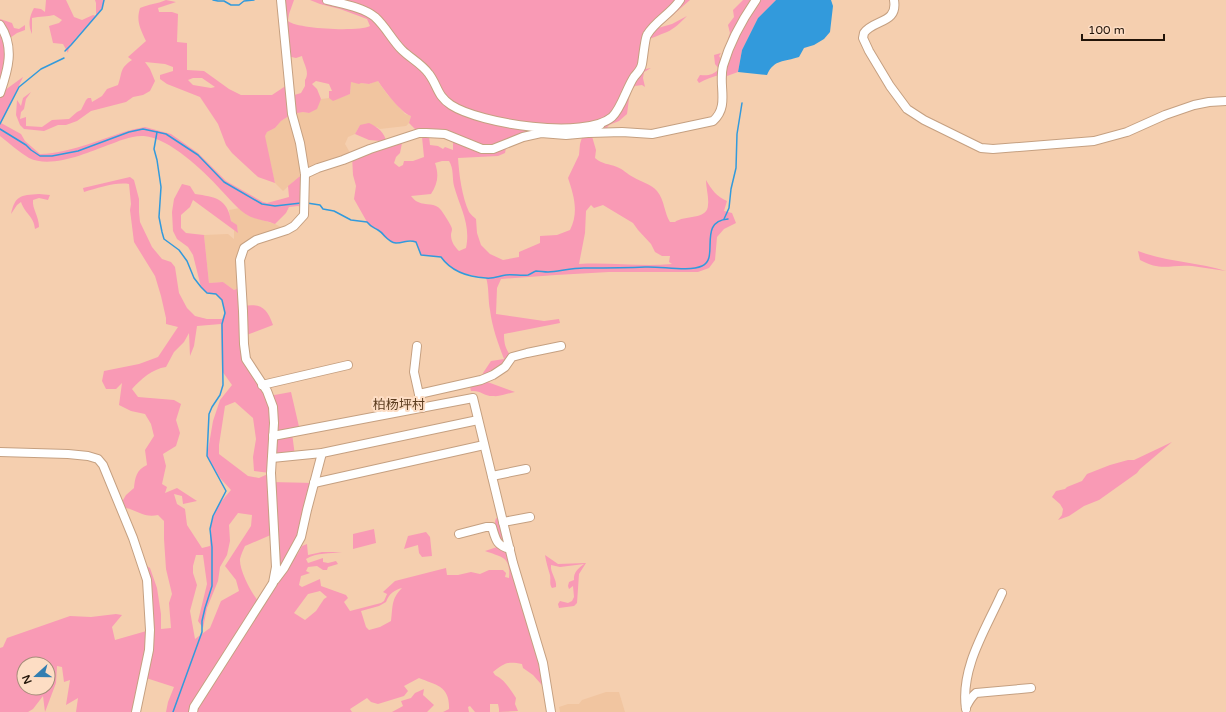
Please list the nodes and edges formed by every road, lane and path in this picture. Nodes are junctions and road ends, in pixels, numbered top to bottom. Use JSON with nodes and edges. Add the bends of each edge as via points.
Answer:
{"nodes":[{"id":1,"x":281,"y":0,"type":"edge"},
{"id":2,"x":327,"y":0,"type":"edge"},
{"id":3,"x":680,"y":0,"type":"edge"},
{"id":4,"x":756,"y":0,"type":"edge"},
{"id":5,"x":894,"y":0,"type":"edge"},
{"id":6,"x":0,"y":25,"type":"edge"},
{"id":7,"x":0,"y":94,"type":"edge"},
{"id":8,"x":1226,"y":101,"type":"edge"},
{"id":9,"x":604,"y":122,"type":"junction"},
{"id":10,"x":588,"y":133,"type":"junction"},
{"id":11,"x":305,"y":174,"type":"junction"},
{"id":12,"x":416,"y":346,"type":"dead end"},
{"id":13,"x":561,"y":346,"type":"dead end"},
{"id":14,"x":348,"y":365,"type":"dead end"},
{"id":15,"x":262,"y":385,"type":"junction"},
{"id":16,"x":419,"y":394,"type":"junction"},
{"id":17,"x":422,"y":408,"type":"junction"},
{"id":18,"x":478,"y":420,"type":"junction"},
{"id":19,"x":273,"y":436,"type":"junction"},
{"id":20,"x":484,"y":445,"type":"junction"},
{"id":21,"x":0,"y":452,"type":"edge"},
{"id":22,"x":322,"y":454,"type":"junction"},
{"id":23,"x":272,"y":458,"type":"junction"},
{"id":24,"x":526,"y":469,"type":"dead end"},
{"id":25,"x":492,"y":476,"type":"junction"},
{"id":26,"x":314,"y":483,"type":"junction"},
{"id":27,"x":530,"y":517,"type":"dead end"},
{"id":28,"x":503,"y":522,"type":"junction"},
{"id":29,"x":459,"y":534,"type":"dead end"},
{"id":30,"x":510,"y":549,"type":"junction"},
{"id":31,"x":273,"y":583,"type":"junction"},
{"id":32,"x":1002,"y":593,"type":"dead end"},
{"id":33,"x":1031,"y":688,"type":"dead end"},
{"id":34,"x":966,"y":710,"type":"edge"},
{"id":35,"x":136,"y":712,"type":"edge"},
{"id":36,"x":193,"y":712,"type":"edge"},
{"id":37,"x":551,"y":712,"type":"edge"}],
"edges":[{"from":1,"to":11,"type":"street","via":[[292,114]]},
{"from":2,"to":9,"type":"street","via":[[362,10],[374,17],[387,30],[398,47],[429,74],[440,96],[463,111],[496,122],[549,129]]},
{"from":3,"to":9,"type":"street","via":[[646,36],[640,70],[613,116]]},
{"from":4,"to":10,"type":"street","via":[[745,15],[727,53],[722,68],[722,109],[713,121],[652,134]]},
{"from":5,"to":8,"type":"street","via":[[894,8],[889,17],[864,32],[864,41],[876,63],[910,111],[981,148],[1094,141],[1127,132],[1189,106]]},
{"from":6,"to":7,"type":"street","via":[[9,48],[9,63]]},
{"from":9,"to":10,"type":"street"},
{"from":10,"to":11,"type":"street","via":[[541,133],[493,149],[482,149],[445,134],[419,133]]},
{"from":11,"to":15,"type":"street","via":[[304,215],[287,230],[256,240],[244,248],[240,260],[246,359]]},
{"from":12,"to":16,"type":"street","via":[[414,372]]},
{"from":13,"to":16,"type":"street","via":[[512,358],[493,376]]},
{"from":14,"to":15,"type":"street"},
{"from":15,"to":19,"type":"street","via":[[273,407]]},
{"from":16,"to":17,"type":"street"},
{"from":17,"to":18,"type":"street","via":[[473,398]]},
{"from":17,"to":19,"type":"street"},
{"from":18,"to":20,"type":"street"},
{"from":18,"to":22,"type":"street"},
{"from":19,"to":23,"type":"street"},
{"from":20,"to":25,"type":"street"},
{"from":20,"to":26,"type":"street"},
{"from":21,"to":35,"type":"street","via":[[88,456],[98,459],[103,465],[147,580],[150,650]]},
{"from":22,"to":23,"type":"street"},
{"from":22,"to":26,"type":"street"},
{"from":23,"to":31,"type":"street","via":[[276,567]]},
{"from":24,"to":25,"type":"street"},
{"from":25,"to":28,"type":"street"},
{"from":26,"to":31,"type":"street","via":[[301,537]]},
{"from":27,"to":28,"type":"street"},
{"from":28,"to":30,"type":"street"},
{"from":29,"to":30,"type":"street","via":[[492,527],[500,546]]},
{"from":30,"to":37,"type":"street","via":[[543,663]]},
{"from":31,"to":36,"type":"street"},
{"from":32,"to":34,"type":"street","via":[[972,659],[964,695]]},
{"from":33,"to":34,"type":"street","via":[[976,694],[972,696]]}]}
